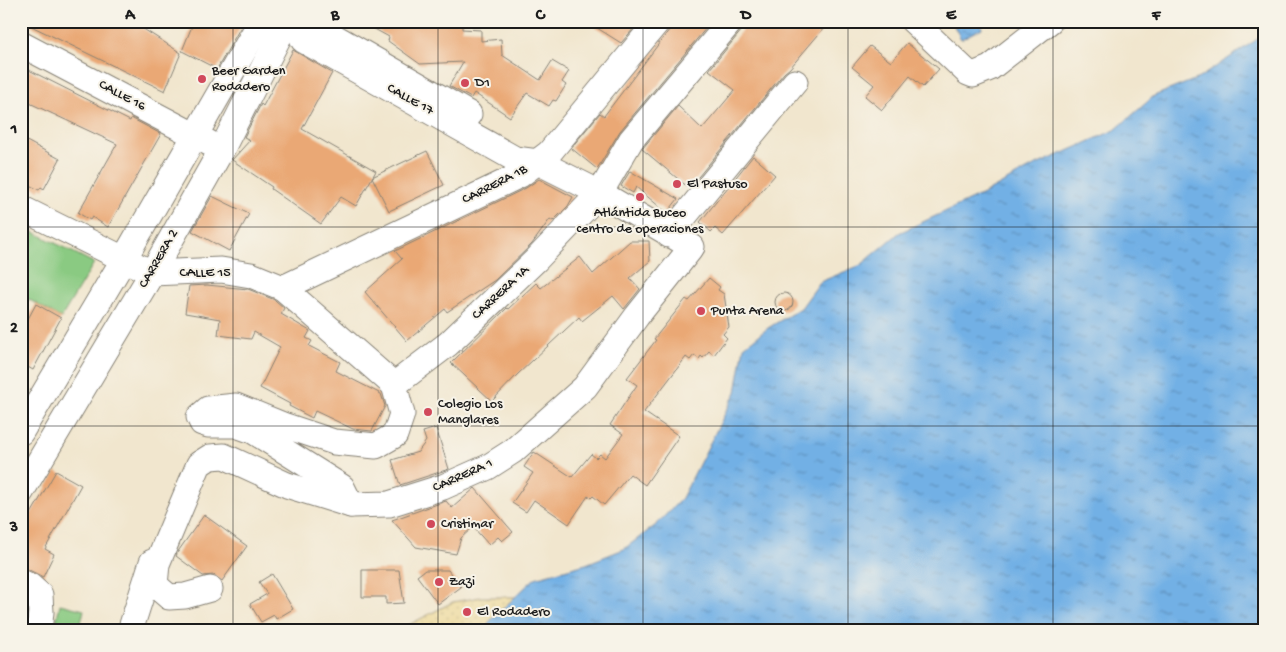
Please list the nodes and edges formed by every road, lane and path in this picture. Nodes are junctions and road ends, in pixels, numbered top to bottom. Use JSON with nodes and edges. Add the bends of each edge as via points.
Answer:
{"nodes":[{"id":1,"x":261,"y":21,"type":"edge"},
{"id":2,"x":287,"y":21,"type":"edge"},
{"id":3,"x":295,"y":21,"type":"edge"},
{"id":4,"x":307,"y":21,"type":"edge"},
{"id":5,"x":731,"y":21,"type":"edge"},
{"id":6,"x":913,"y":21,"type":"edge"},
{"id":7,"x":1050,"y":21,"type":"edge"},
{"id":8,"x":652,"y":23,"type":"edge"},
{"id":9,"x":21,"y":44,"type":"edge"},
{"id":10,"x":395,"y":81,"type":"junction"},
{"id":11,"x":795,"y":82,"type":"dead end"},
{"id":12,"x":196,"y":136,"type":"junction"},
{"id":13,"x":222,"y":150,"type":"junction"},
{"id":14,"x":538,"y":162,"type":"junction"},
{"id":15,"x":600,"y":193,"type":"junction"},
{"id":16,"x":21,"y":208,"type":"edge"},
{"id":17,"x":669,"y":235,"type":"junction"},
{"id":18,"x":692,"y":247,"type":"joint"},
{"id":19,"x":124,"y":259,"type":"junction"},
{"id":20,"x":152,"y":273,"type":"junction"},
{"id":21,"x":284,"y":288,"type":"junction"},
{"id":22,"x":394,"y":385,"type":"junction"},
{"id":23,"x":30,"y":397,"type":"edge"},
{"id":24,"x":21,"y":432,"type":"edge"},
{"id":25,"x":21,"y":492,"type":"edge"},
{"id":26,"x":350,"y":505,"type":"junction"},
{"id":27,"x":178,"y":513,"type":"junction"},
{"id":28,"x":30,"y":588,"type":"edge"},
{"id":29,"x":210,"y":590,"type":"dead end"},
{"id":30,"x":39,"y":631,"type":"edge"},
{"id":31,"x":130,"y":631,"type":"edge"}],
"edges":[{"from":1,"to":12,"type":"street"},
{"from":2,"to":13,"type":"street","name":"CARRERA 2"},
{"from":3,"to":10,"type":"street","name":"CALLE 17","via":[[303,40]]},
{"from":4,"to":10,"type":"street","name":"CALLE 17"},
{"from":5,"to":15,"type":"street","name":"CARRERA 1A","via":[[631,140]]},
{"from":6,"to":7,"type":"street","via":[[974,75],[990,68]]},
{"from":8,"to":14,"type":"street","name":"CARRERA 1B","via":[[549,153]]},
{"from":9,"to":12,"type":"street","name":"CALLE 16"},
{"from":10,"to":14,"type":"street","name":"CALLE 17","via":[[524,145]]},
{"from":11,"to":17,"type":"street"},
{"from":12,"to":13,"type":"street","name":"CALLE 16"},
{"from":12,"to":19,"type":"street"},
{"from":13,"to":20,"type":"street","name":"CARRERA 2"},
{"from":14,"to":15,"type":"street","name":"CALLE 17"},
{"from":14,"to":21,"type":"street","name":"CARRERA 1B","via":[[520,175]]},
{"from":15,"to":17,"type":"street","name":"CALLE 17"},
{"from":15,"to":22,"type":"street","name":"CARRERA 1A","via":[[448,344]]},
{"from":16,"to":19,"type":"street","name":"CALLE 15"},
{"from":17,"to":18,"type":"street","name":"CALLE 17"},
{"from":18,"to":26,"type":"street","name":"CARRERA 1","via":[[585,387],[513,451],[488,467],[443,487],[389,504]]},
{"from":19,"to":20,"type":"street","name":"CALLE 15"},
{"from":19,"to":23,"type":"street"},
{"from":20,"to":21,"type":"street","name":"CALLE 15","via":[[221,270],[251,275]]},
{"from":20,"to":25,"type":"street","name":"CARRERA 2"},
{"from":21,"to":22,"type":"street","name":"CALLE 15"},
{"from":22,"to":26,"type":"street","via":[[402,414],[396,435],[376,446],[334,442],[283,426],[236,406],[208,409],[199,417],[208,425],[236,424],[253,431],[342,487]]},
{"from":23,"to":24,"type":"street"},
{"from":26,"to":27,"type":"street","name":"CARRERA 1","via":[[287,485],[224,456],[210,457],[199,464]]},
{"from":27,"to":29,"type":"street","via":[[157,564],[155,585],[169,597]]},
{"from":27,"to":31,"type":"street","via":[[151,563]]},
{"from":28,"to":30,"type":"street","via":[[41,612]]}]}
